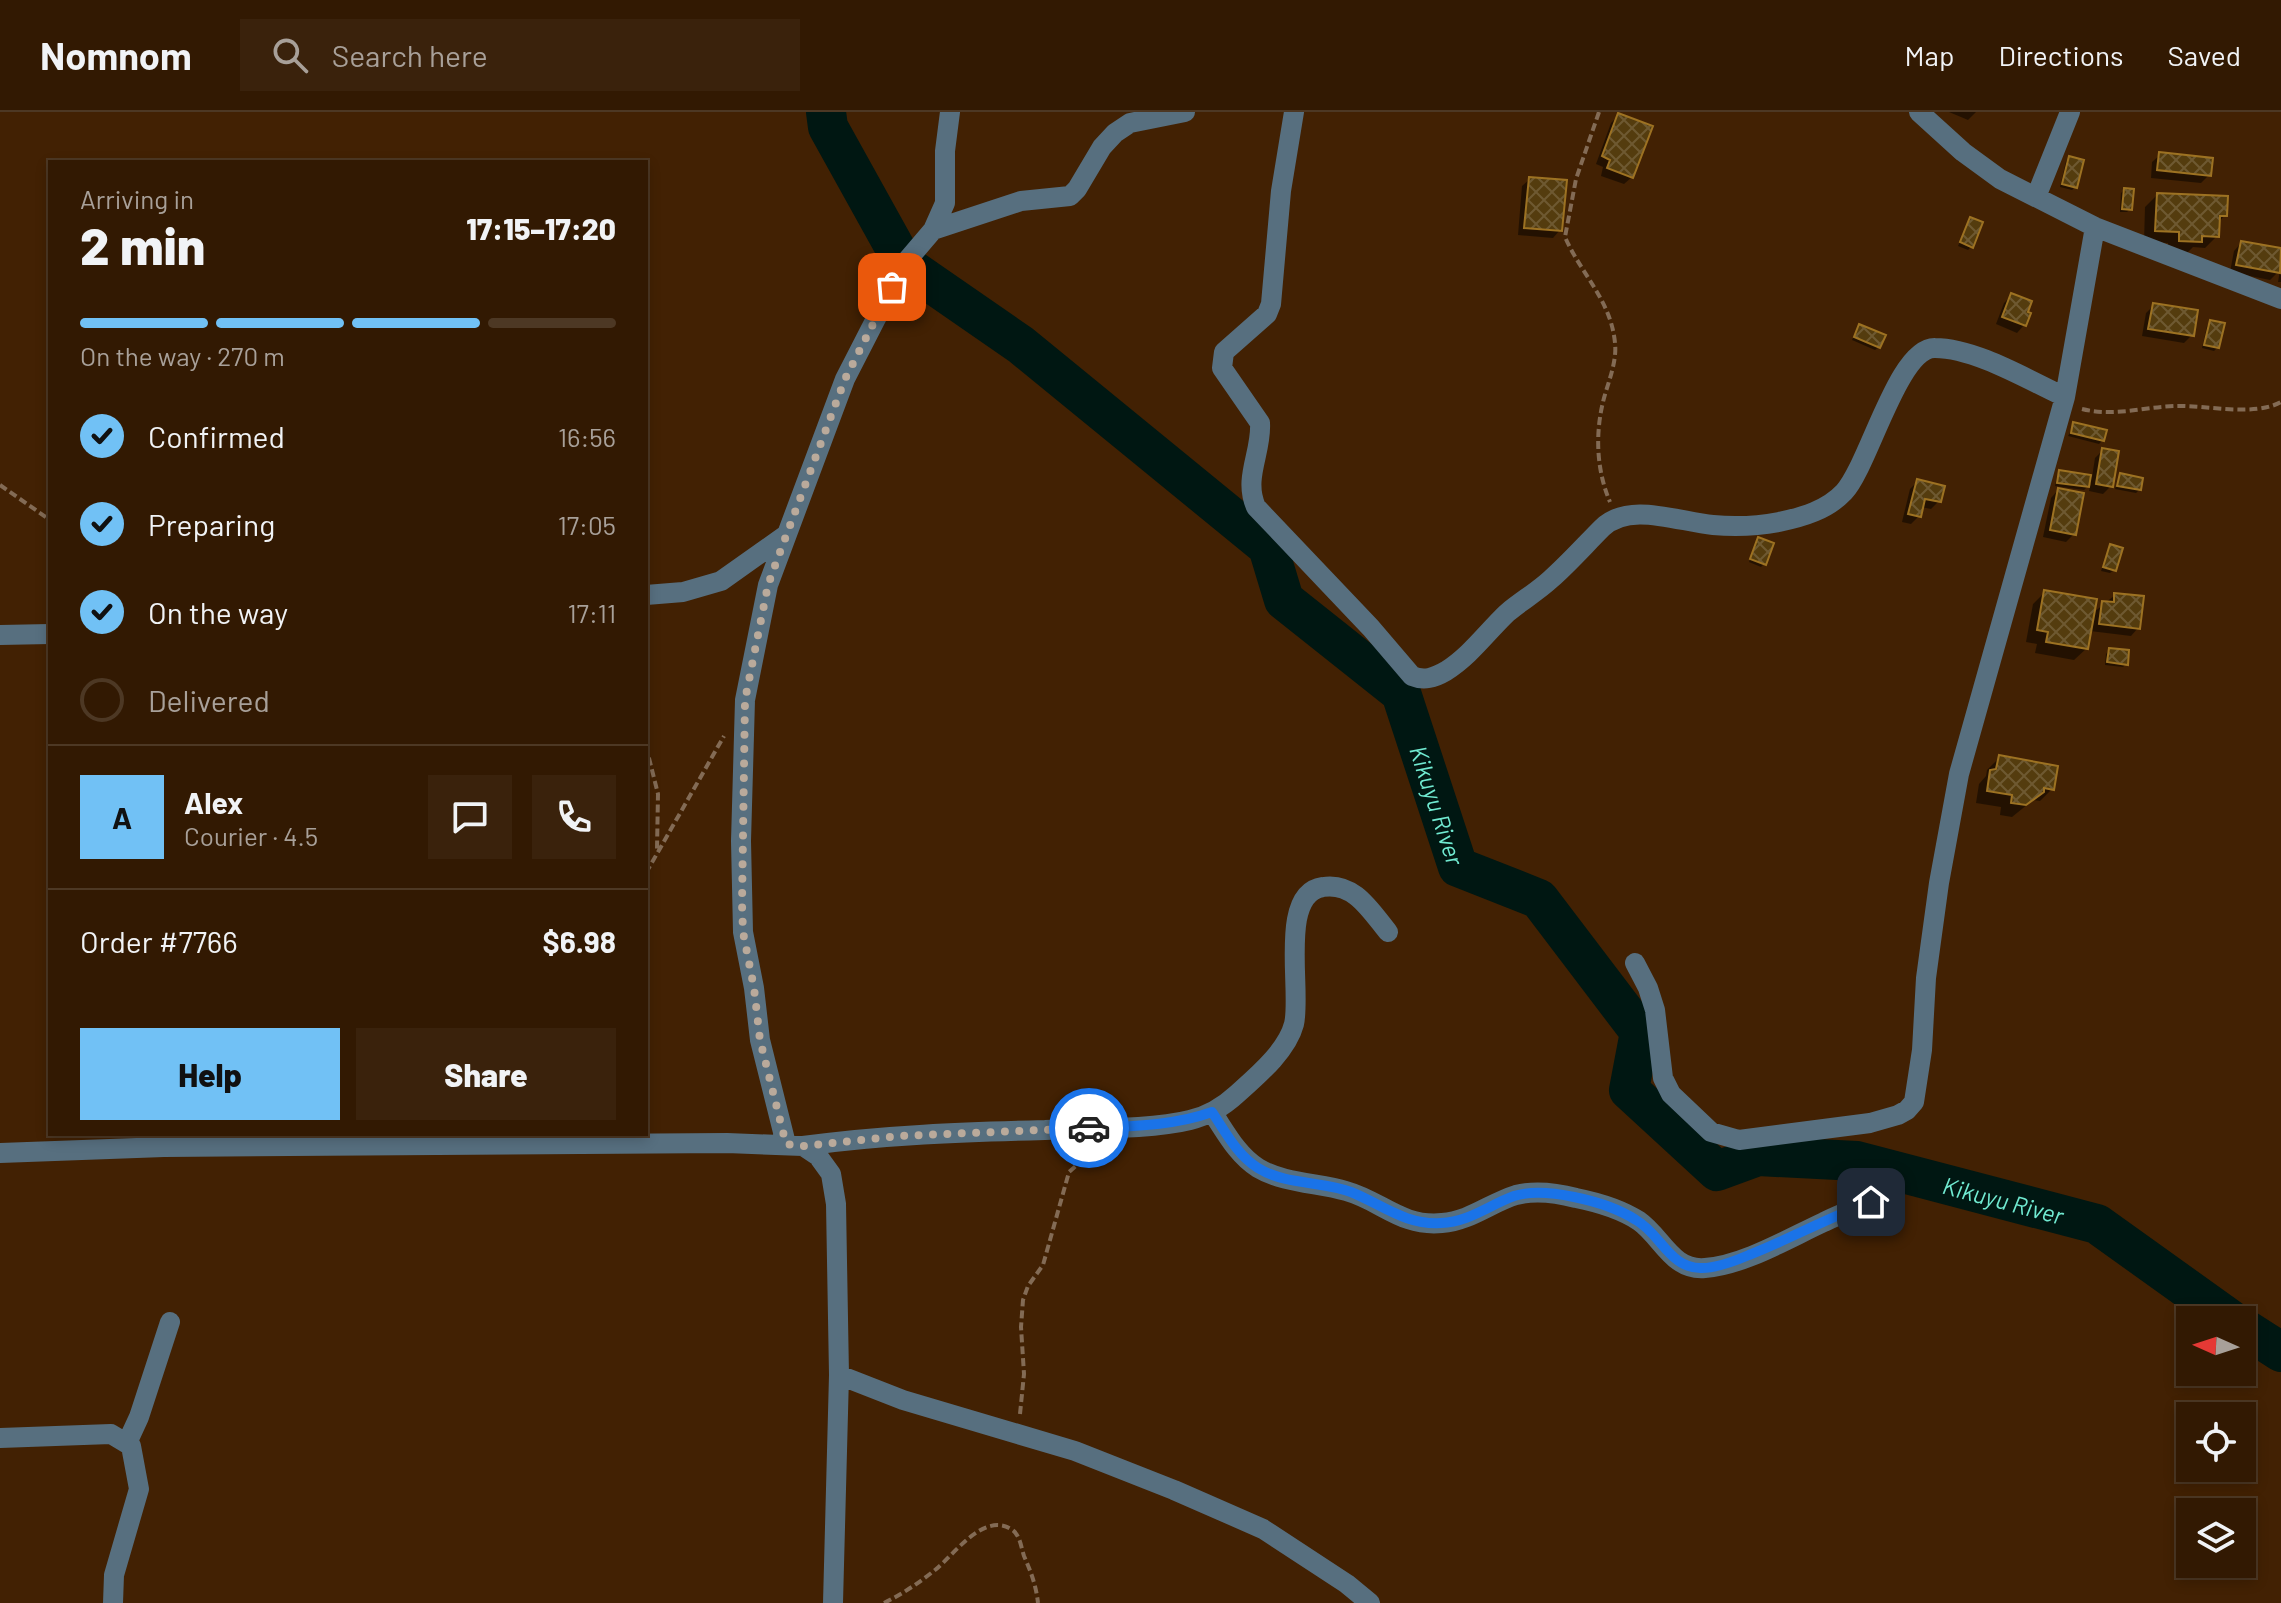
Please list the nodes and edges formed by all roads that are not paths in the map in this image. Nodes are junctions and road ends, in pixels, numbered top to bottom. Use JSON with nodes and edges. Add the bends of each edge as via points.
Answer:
{"nodes":[{"id":1,"x":950,"y":112,"type":"edge"},
{"id":2,"x":1185,"y":112,"type":"edge"},
{"id":3,"x":1294,"y":112,"type":"edge"},
{"id":4,"x":1919,"y":112,"type":"edge"},
{"id":5,"x":2070,"y":112,"type":"edge"},
{"id":6,"x":2036,"y":197,"type":"junction"},
{"id":7,"x":2095,"y":227,"type":"junction"},
{"id":8,"x":933,"y":230,"type":"junction"},
{"id":9,"x":2281,"y":299,"type":"edge"},
{"id":10,"x":2064,"y":401,"type":"junction"},
{"id":11,"x":786,"y":535,"type":"junction"},
{"id":12,"x":648,"y":595,"type":"edge"},
{"id":13,"x":48,"y":634,"type":"edge"},
{"id":14,"x":0,"y":635,"type":"edge"},
{"id":15,"x":1388,"y":932,"type":"dead end"},
{"id":16,"x":1635,"y":963,"type":"dead end"},
{"id":17,"x":1212,"y":1112,"type":"junction"},
{"id":18,"x":335,"y":1140,"type":"edge"},
{"id":19,"x":795,"y":1145,"type":"junction"},
{"id":20,"x":0,"y":1153,"type":"edge"},
{"id":21,"x":1892,"y":1195,"type":"dead end"},
{"id":22,"x":170,"y":1322,"type":"dead end"},
{"id":23,"x":839,"y":1375,"type":"junction"},
{"id":24,"x":0,"y":1438,"type":"edge"},
{"id":25,"x":127,"y":1443,"type":"junction"},
{"id":26,"x":113,"y":1603,"type":"edge"},
{"id":27,"x":833,"y":1603,"type":"edge"},
{"id":28,"x":1370,"y":1603,"type":"edge"}],
"edges":[{"from":1,"to":8,"type":"street","via":[[945,203]]},
{"from":2,"to":8,"type":"street","via":[[1130,123],[1115,133],[1070,196],[1021,201]]},
{"from":3,"to":10,"type":"street","via":[[1271,304],[1267,314],[1224,352],[1221,362],[1260,423],[1250,484],[1256,507],[1412,676],[1429,679],[1445,672],[1614,518],[1646,515],[1744,526],[1827,506],[1855,478],[1913,358],[1932,347],[1995,365]]},
{"from":4,"to":6,"type":"street","via":[[2000,179]]},
{"from":5,"to":6,"type":"street"},
{"from":6,"to":7,"type":"street"},
{"from":7,"to":9,"type":"street"},
{"from":7,"to":10,"type":"street"},
{"from":8,"to":11,"type":"street","via":[[904,264],[845,379]]},
{"from":10,"to":16,"type":"street","via":[[1959,774],[1939,883],[1914,1102],[1898,1115],[1857,1125],[1739,1140],[1711,1132],[1671,1094],[1663,1078],[1655,1010]]},
{"from":11,"to":12,"type":"street","via":[[721,581]]},
{"from":11,"to":19,"type":"street","via":[[768,585],[745,700],[741,841],[743,932],[760,1040]]},
{"from":13,"to":14,"type":"street"},
{"from":15,"to":17,"type":"street","via":[[1350,890],[1336,885],[1316,888],[1302,900],[1296,916],[1293,1027],[1279,1053]]},
{"from":17,"to":19,"type":"street","via":[[1190,1120],[1111,1127]]},
{"from":17,"to":21,"type":"street","via":[[1238,1150],[1258,1168],[1351,1192],[1397,1217],[1443,1223],[1469,1218],[1516,1195],[1545,1192],[1635,1219],[1679,1262],[1696,1268],[1740,1258]]},
{"from":18,"to":19,"type":"street"},
{"from":18,"to":20,"type":"street"},
{"from":19,"to":23,"type":"street","via":[[818,1156],[831,1174]]},
{"from":22,"to":25,"type":"street"},
{"from":23,"to":27,"type":"street"},
{"from":23,"to":28,"type":"street","via":[[903,1400],[1075,1451],[1263,1529]]},
{"from":24,"to":25,"type":"street","via":[[111,1434]]},
{"from":25,"to":26,"type":"street","via":[[139,1489],[114,1575]]}]}
